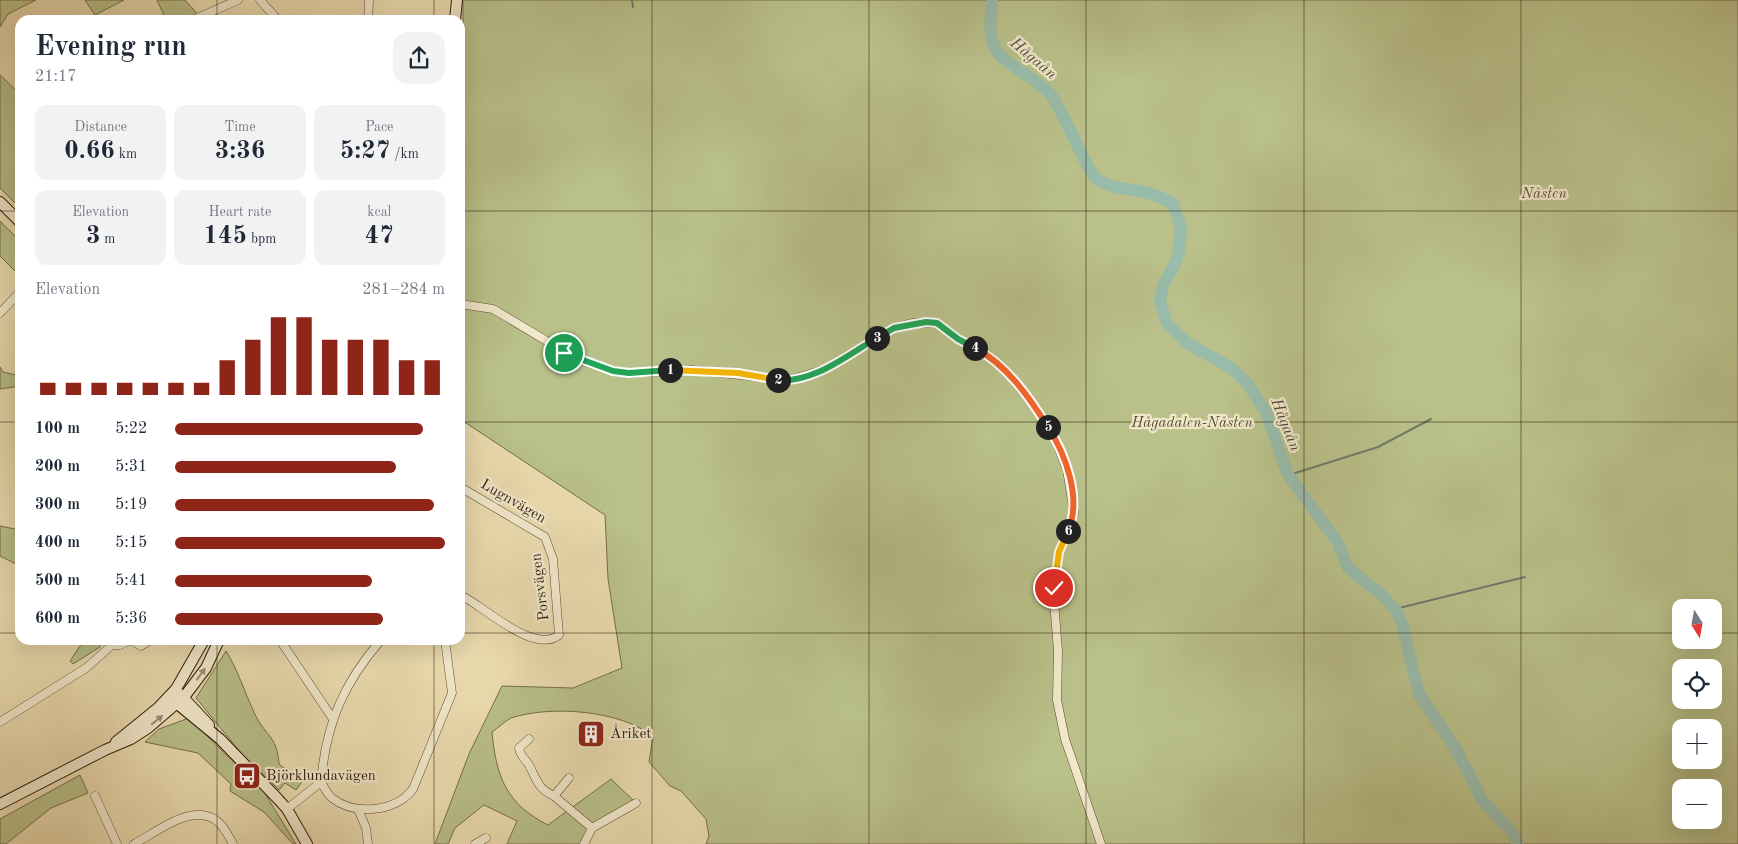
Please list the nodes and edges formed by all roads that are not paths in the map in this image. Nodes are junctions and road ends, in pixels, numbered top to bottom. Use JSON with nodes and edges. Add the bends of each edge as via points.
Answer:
{"nodes":[{"id":1,"x":238,"y":0,"type":"edge"},
{"id":2,"x":260,"y":0,"type":"edge"},
{"id":3,"x":369,"y":0,"type":"edge"},
{"id":4,"x":457,"y":0,"type":"edge"},
{"id":5,"x":204,"y":15,"type":"edge"},
{"id":6,"x":274,"y":15,"type":"edge"},
{"id":7,"x":368,"y":15,"type":"edge"},
{"id":8,"x":456,"y":15,"type":"edge"},
{"id":9,"x":0,"y":202,"type":"edge"},
{"id":10,"x":15,"y":217,"type":"edge"},
{"id":11,"x":15,"y":297,"type":"edge"},
{"id":12,"x":465,"y":305,"type":"edge"},
{"id":13,"x":0,"y":312,"type":"edge"},
{"id":14,"x":465,"y":490,"type":"edge"},
{"id":15,"x":550,"y":544,"type":"joint"},
{"id":16,"x":465,"y":597,"type":"edge"},
{"id":17,"x":112,"y":645,"type":"edge"},
{"id":18,"x":201,"y":645,"type":"edge"},
{"id":19,"x":218,"y":645,"type":"edge"},
{"id":20,"x":283,"y":645,"type":"edge"},
{"id":21,"x":376,"y":645,"type":"edge"},
{"id":22,"x":446,"y":645,"type":"edge"},
{"id":23,"x":172,"y":693,"type":"junction"},
{"id":24,"x":180,"y":701,"type":"junction"},
{"id":25,"x":333,"y":719,"type":"junction"},
{"id":26,"x":0,"y":722,"type":"edge"},
{"id":27,"x":529,"y":739,"type":"dead end"},
{"id":28,"x":105,"y":750,"type":"junction"},
{"id":29,"x":569,"y":778,"type":"dead end"},
{"id":30,"x":321,"y":782,"type":"junction"},
{"id":31,"x":95,"y":796,"type":"dead end"},
{"id":32,"x":554,"y":796,"type":"junction"},
{"id":33,"x":636,"y":803,"type":"dead end"},
{"id":34,"x":0,"y":804,"type":"edge"},
{"id":35,"x":287,"y":809,"type":"junction"},
{"id":36,"x":358,"y":809,"type":"junction"},
{"id":37,"x":592,"y":828,"type":"junction"},
{"id":38,"x":486,"y":838,"type":"dead end"},
{"id":39,"x":117,"y":844,"type":"edge"},
{"id":40,"x":134,"y":844,"type":"edge"},
{"id":41,"x":233,"y":844,"type":"edge"},
{"id":42,"x":307,"y":844,"type":"edge"},
{"id":43,"x":368,"y":844,"type":"edge"},
{"id":44,"x":476,"y":844,"type":"edge"},
{"id":45,"x":584,"y":844,"type":"edge"},
{"id":46,"x":1101,"y":844,"type":"edge"}],
"edges":[{"from":1,"to":5,"type":"street"},
{"from":2,"to":6,"type":"street"},
{"from":3,"to":7,"type":"street"},
{"from":4,"to":8,"type":"main road"},
{"from":9,"to":10,"type":"main road"},
{"from":11,"to":13,"type":"street"},
{"from":12,"to":46,"type":"street","via":[[492,310],[577,359],[629,373],[692,370],[789,380],[823,370],[894,328],[912,323],[937,323],[988,355],[1008,373],[1036,408],[1054,436],[1067,469],[1074,513],[1059,552],[1054,588],[1057,700],[1065,739]]},
{"from":14,"to":15,"type":"street","name":"Lugnvägen","via":[[546,537]]},
{"from":15,"to":16,"type":"street","name":"Porsvägen","via":[[559,621],[559,635],[555,638],[517,632]]},
{"from":17,"to":26,"type":"street","via":[[86,668]]},
{"from":18,"to":23,"type":"main road"},
{"from":24,"to":19,"type":"main road","one_way":true,"via":[[206,668]]},
{"from":20,"to":25,"type":"street"},
{"from":21,"to":25,"type":"street","via":[[355,672]]},
{"from":22,"to":36,"type":"street","via":[[452,693],[413,789],[406,799],[393,804]]},
{"from":23,"to":24,"type":"main road"},
{"from":23,"to":28,"type":"main road"},
{"from":28,"to":24,"type":"main road","one_way":true,"via":[[132,740]]},
{"from":24,"to":35,"type":"main road"},
{"from":25,"to":30,"type":"street"},
{"from":27,"to":32,"type":"street","via":[[519,748],[520,754],[538,786]]},
{"from":28,"to":34,"type":"main road"},
{"from":29,"to":32,"type":"street"},
{"from":30,"to":35,"type":"street"},
{"from":30,"to":36,"type":"street","via":[[331,797]]},
{"from":31,"to":39,"type":"street"},
{"from":32,"to":37,"type":"street"},
{"from":33,"to":37,"type":"street"},
{"from":35,"to":42,"type":"main road"},
{"from":36,"to":43,"type":"street"},
{"from":37,"to":45,"type":"street"},
{"from":38,"to":44,"type":"street"},
{"from":40,"to":41,"type":"street","via":[[187,816],[203,814],[218,822]]}]}
